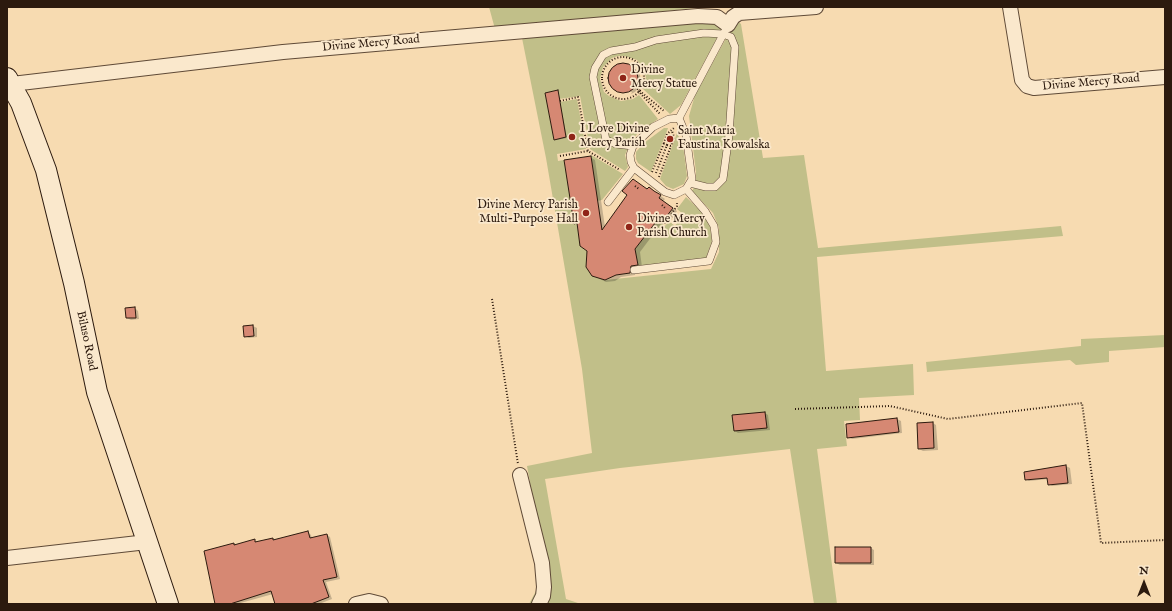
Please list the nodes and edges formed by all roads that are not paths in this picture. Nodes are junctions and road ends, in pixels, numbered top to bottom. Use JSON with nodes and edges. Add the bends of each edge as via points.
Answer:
{"nodes":[{"id":1,"x":816,"y":7,"type":"edge"},
{"id":2,"x":1010,"y":7,"type":"edge"},
{"id":3,"x":726,"y":29,"type":"junction"},
{"id":4,"x":1165,"y":77,"type":"edge"},
{"id":5,"x":9,"y":81,"type":"edge"},
{"id":6,"x":672,"y":119,"type":"junction"},
{"id":7,"x":633,"y":146,"type":"junction"},
{"id":8,"x":634,"y":168,"type":"junction"},
{"id":9,"x":688,"y":186,"type":"junction"},
{"id":10,"x":608,"y":202,"type":"dead end"},
{"id":11,"x":634,"y":270,"type":"dead end"},
{"id":12,"x":520,"y":475,"type":"road end"},
{"id":13,"x":147,"y":542,"type":"junction"},
{"id":14,"x":7,"y":558,"type":"edge"},
{"id":15,"x":168,"y":604,"type":"edge"},
{"id":16,"x":356,"y":604,"type":"edge"},
{"id":17,"x":381,"y":604,"type":"edge"},
{"id":18,"x":539,"y":604,"type":"edge"}],
"edges":[{"from":1,"to":3,"type":"street","via":[[739,13],[733,17]]},
{"from":2,"to":4,"type":"street","name":"Divine Mercy Road","via":[[1022,80],[1027,86],[1034,88]]},
{"from":3,"to":5,"type":"street","name":"Divine Mercy Road","via":[[717,17],[698,16],[283,52]]},
{"from":3,"to":6,"type":"lane"},
{"from":3,"to":7,"type":"lane","via":[[656,40],[603,55],[595,68],[594,84],[606,140]]},
{"from":3,"to":9,"type":"lane","via":[[735,47],[723,179],[715,187]]},
{"from":5,"to":13,"type":"street","name":"Biluso Road","via":[[46,170],[97,392]]},
{"from":6,"to":7,"type":"lane","via":[[653,127]]},
{"from":6,"to":9,"type":"lane","via":[[684,127],[691,161]]},
{"from":7,"to":8,"type":"lane","via":[[630,158]]},
{"from":8,"to":9,"type":"lane","via":[[665,192],[677,194]]},
{"from":8,"to":10,"type":"lane"},
{"from":9,"to":11,"type":"lane","via":[[714,226],[716,242],[709,262]]},
{"from":12,"to":18,"type":"street","via":[[542,563],[544,587]]},
{"from":13,"to":14,"type":"street"},
{"from":13,"to":15,"type":"street","name":"Biluso Road"},
{"from":16,"to":17,"type":"street","via":[[368,601]]}]}
